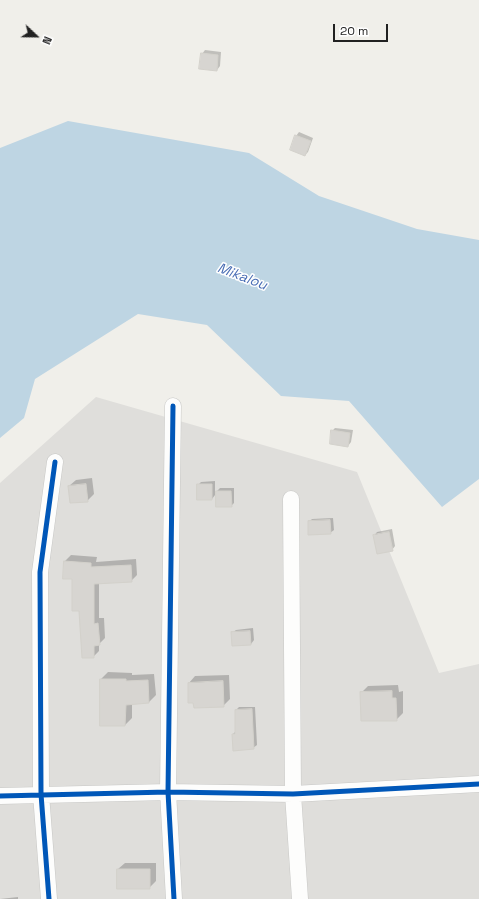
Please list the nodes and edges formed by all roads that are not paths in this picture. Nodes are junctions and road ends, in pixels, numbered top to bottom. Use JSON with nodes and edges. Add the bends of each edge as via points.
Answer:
{"nodes":[{"id":1,"x":172,"y":406,"type":"dead end"},
{"id":2,"x":55,"y":462,"type":"dead end"},
{"id":3,"x":291,"y":499,"type":"dead end"},
{"id":4,"x":479,"y":784,"type":"edge"},
{"id":5,"x":168,"y":792,"type":"junction"},
{"id":6,"x":40,"y":794,"type":"junction"},
{"id":7,"x":293,"y":794,"type":"junction"},
{"id":8,"x":0,"y":796,"type":"edge"},
{"id":9,"x":49,"y":899,"type":"edge"},
{"id":10,"x":174,"y":899,"type":"edge"},
{"id":11,"x":300,"y":899,"type":"edge"}],
"edges":[{"from":1,"to":5,"type":"street"},
{"from":2,"to":6,"type":"street","via":[[40,572]]},
{"from":3,"to":7,"type":"street"},
{"from":4,"to":7,"type":"street"},
{"from":5,"to":6,"type":"street"},
{"from":5,"to":7,"type":"street"},
{"from":5,"to":10,"type":"street"},
{"from":6,"to":8,"type":"street"},
{"from":6,"to":9,"type":"street"},
{"from":7,"to":11,"type":"street"}]}
